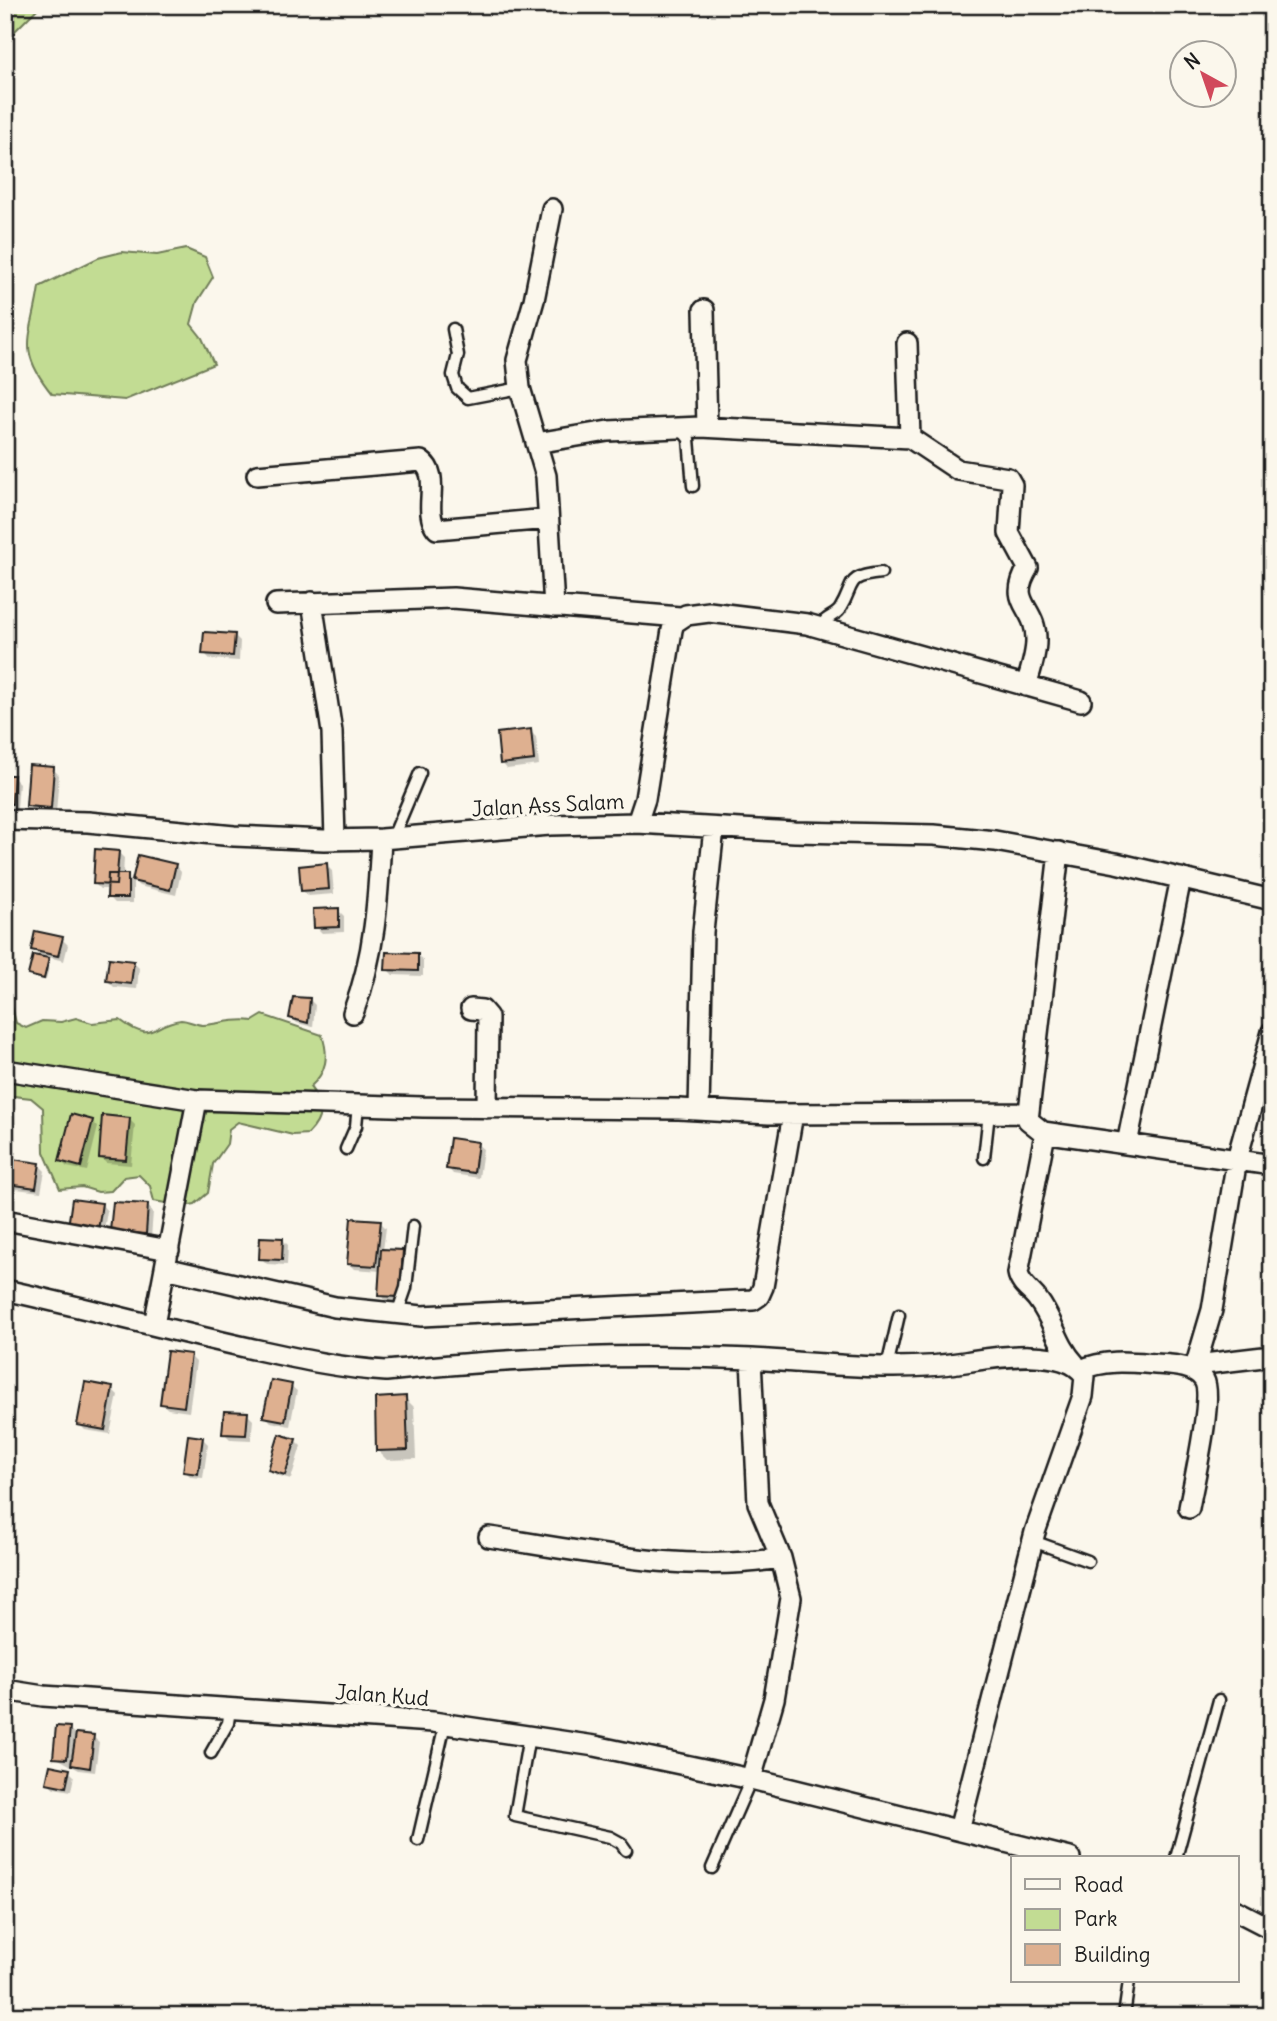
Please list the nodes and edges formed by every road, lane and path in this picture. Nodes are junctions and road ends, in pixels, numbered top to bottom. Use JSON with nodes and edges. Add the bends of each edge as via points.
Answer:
{"nodes":[{"id":1,"x":552,"y":209,"type":"dead end"},
{"id":2,"x":704,"y":310,"type":"dead end"},
{"id":3,"x":453,"y":329,"type":"dead end"},
{"id":4,"x":907,"y":343,"type":"dead end"},
{"id":5,"x":520,"y":388,"type":"junction"},
{"id":6,"x":707,"y":427,"type":"junction"},
{"id":7,"x":680,"y":428,"type":"junction"},
{"id":8,"x":910,"y":438,"type":"junction"},
{"id":9,"x":536,"y":443,"type":"junction"},
{"id":10,"x":257,"y":475,"type":"dead end"},
{"id":11,"x":693,"y":486,"type":"dead end"},
{"id":12,"x":548,"y":519,"type":"junction"},
{"id":13,"x":881,"y":573,"type":"dead end"},
{"id":14,"x":313,"y":602,"type":"junction"},
{"id":15,"x":275,"y":604,"type":"dead end"},
{"id":16,"x":554,"y":607,"type":"junction"},
{"id":17,"x":680,"y":617,"type":"junction"},
{"id":18,"x":821,"y":627,"type":"junction"},
{"id":19,"x":1026,"y":686,"type":"junction"},
{"id":20,"x":1081,"y":701,"type":"dead end"},
{"id":21,"x":420,"y":773,"type":"dead end"},
{"id":22,"x":5,"y":820,"type":"edge"},
{"id":23,"x":637,"y":823,"type":"junction"},
{"id":24,"x":714,"y":828,"type":"junction"},
{"id":25,"x":387,"y":838,"type":"junction"},
{"id":26,"x":335,"y":840,"type":"junction"},
{"id":27,"x":1059,"y":852,"type":"junction"},
{"id":28,"x":1181,"y":878,"type":"junction"},
{"id":29,"x":1272,"y":900,"type":"edge"},
{"id":30,"x":471,"y":1009,"type":"dead end"},
{"id":31,"x":353,"y":1013,"type":"dead end"},
{"id":32,"x":1272,"y":1032,"type":"edge"},
{"id":33,"x":5,"y":1070,"type":"edge"},
{"id":34,"x":197,"y":1100,"type":"junction"},
{"id":35,"x":358,"y":1105,"type":"junction"},
{"id":36,"x":487,"y":1108,"type":"junction"},
{"id":37,"x":699,"y":1110,"type":"junction"},
{"id":38,"x":1028,"y":1112,"type":"junction"},
{"id":39,"x":989,"y":1113,"type":"junction"},
{"id":40,"x":793,"y":1114,"type":"junction"},
{"id":41,"x":1043,"y":1132,"type":"junction"},
{"id":42,"x":1127,"y":1144,"type":"junction"},
{"id":43,"x":346,"y":1149,"type":"dead end"},
{"id":44,"x":984,"y":1158,"type":"dead end"},
{"id":45,"x":1237,"y":1159,"type":"junction"},
{"id":46,"x":1272,"y":1165,"type":"edge"},
{"id":47,"x":5,"y":1220,"type":"edge"},
{"id":48,"x":413,"y":1226,"type":"dead end"},
{"id":49,"x":167,"y":1259,"type":"junction"},
{"id":50,"x":5,"y":1290,"type":"edge"},
{"id":51,"x":397,"y":1314,"type":"junction"},
{"id":52,"x":899,"y":1315,"type":"dead end"},
{"id":53,"x":154,"y":1325,"type":"junction"},
{"id":54,"x":1272,"y":1356,"type":"edge"},
{"id":55,"x":751,"y":1359,"type":"junction"},
{"id":56,"x":887,"y":1367,"type":"junction"},
{"id":57,"x":1078,"y":1367,"type":"junction"},
{"id":58,"x":1195,"y":1368,"type":"junction"},
{"id":59,"x":1189,"y":1508,"type":"dead end"},
{"id":60,"x":489,"y":1537,"type":"dead end"},
{"id":61,"x":1033,"y":1541,"type":"junction"},
{"id":62,"x":781,"y":1558,"type":"junction"},
{"id":63,"x":1088,"y":1561,"type":"dead end"},
{"id":64,"x":5,"y":1690,"type":"edge"},
{"id":65,"x":1219,"y":1700,"type":"dead end"},
{"id":66,"x":230,"y":1709,"type":"junction"},
{"id":67,"x":445,"y":1724,"type":"junction"},
{"id":68,"x":529,"y":1736,"type":"junction"},
{"id":69,"x":211,"y":1753,"type":"dead end"},
{"id":70,"x":751,"y":1779,"type":"junction"},
{"id":71,"x":959,"y":1830,"type":"junction"},
{"id":72,"x":418,"y":1840,"type":"dead end"},
{"id":73,"x":626,"y":1850,"type":"dead end"},
{"id":74,"x":1062,"y":1856,"type":"edge"},
{"id":75,"x":1177,"y":1856,"type":"edge"},
{"id":76,"x":712,"y":1868,"type":"dead end"},
{"id":77,"x":1238,"y":1911,"type":"edge"},
{"id":78,"x":1272,"y":1928,"type":"edge"},
{"id":79,"x":1129,"y":1982,"type":"edge"},
{"id":80,"x":1124,"y":2016,"type":"edge"}],
"edges":[{"from":1,"to":5,"type":"street","via":[[534,300],[518,350]]},
{"from":2,"to":6,"type":"street"},
{"from":3,"to":5,"type":"lane","via":[[458,355],[453,375],[463,395],[468,398]]},
{"from":4,"to":8,"type":"street"},
{"from":5,"to":9,"type":"street"},
{"from":6,"to":7,"type":"street"},
{"from":6,"to":8,"type":"street"},
{"from":7,"to":9,"type":"street","via":[[597,432]]},
{"from":7,"to":11,"type":"lane","via":[[689,439]]},
{"from":8,"to":19,"type":"street","via":[[958,470],[1000,475],[1012,485],[1009,533],[1027,560],[1018,588],[1037,642]]},
{"from":9,"to":12,"type":"street","via":[[546,476]]},
{"from":10,"to":12,"type":"street","via":[[421,461],[431,471],[431,514],[437,529]]},
{"from":12,"to":16,"type":"street"},
{"from":13,"to":18,"type":"lane","via":[[850,582],[841,608]]},
{"from":14,"to":15,"type":"street"},
{"from":14,"to":16,"type":"street","via":[[453,598]]},
{"from":14,"to":26,"type":"street","via":[[332,732]]},
{"from":16,"to":17,"type":"street"},
{"from":17,"to":18,"type":"street","via":[[709,612]]},
{"from":17,"to":23,"type":"street","name":"Jalan Ass Salam","via":[[672,630],[645,799]]},
{"from":18,"to":19,"type":"street"},
{"from":19,"to":20,"type":"street"},
{"from":21,"to":25,"type":"lane"},
{"from":22,"to":26,"type":"street","name":"Jalan Ass Salam"},
{"from":23,"to":24,"type":"street"},
{"from":23,"to":25,"type":"street","name":"Jalan Ass Salam"},
{"from":24,"to":27,"type":"street","via":[[969,837]]},
{"from":24,"to":37,"type":"street","via":[[703,932]]},
{"from":25,"to":26,"type":"street","name":"Jalan Ass Salam"},
{"from":25,"to":31,"type":"street","via":[[374,938]]},
{"from":27,"to":28,"type":"street"},
{"from":27,"to":38,"type":"street"},
{"from":28,"to":29,"type":"street"},
{"from":28,"to":42,"type":"street"},
{"from":30,"to":36,"type":"street","via":[[482,1010],[488,1017]]},
{"from":32,"to":45,"type":"street"},
{"from":33,"to":34,"type":"street"},
{"from":34,"to":35,"type":"street"},
{"from":34,"to":49,"type":"street"},
{"from":35,"to":36,"type":"street"},
{"from":35,"to":43,"type":"lane","via":[[356,1126]]},
{"from":36,"to":37,"type":"street"},
{"from":37,"to":40,"type":"street"},
{"from":38,"to":39,"type":"street"},
{"from":38,"to":41,"type":"street","via":[[1031,1125]]},
{"from":39,"to":40,"type":"street"},
{"from":39,"to":44,"type":"lane"},
{"from":40,"to":51,"type":"street","via":[[763,1287],[752,1300]]},
{"from":41,"to":42,"type":"street"},
{"from":41,"to":57,"type":"street","via":[[1018,1273],[1039,1301],[1064,1352]]},
{"from":42,"to":45,"type":"street"},
{"from":45,"to":46,"type":"street"},
{"from":45,"to":58,"type":"street","via":[[1212,1310]]},
{"from":47,"to":49,"type":"street"},
{"from":48,"to":51,"type":"lane","via":[[406,1288]]},
{"from":49,"to":51,"type":"street","via":[[322,1304]]},
{"from":49,"to":53,"type":"street"},
{"from":50,"to":53,"type":"street"},
{"from":52,"to":56,"type":"lane"},
{"from":53,"to":55,"type":"street","via":[[319,1364],[386,1371],[513,1359]]},
{"from":54,"to":58,"type":"street"},
{"from":55,"to":56,"type":"street"},
{"from":55,"to":62,"type":"street","via":[[758,1503]]},
{"from":56,"to":57,"type":"street","via":[[1009,1357],[1064,1359]]},
{"from":57,"to":58,"type":"street","via":[[1115,1362]]},
{"from":57,"to":61,"type":"street","via":[[1085,1376],[1083,1396]]},
{"from":58,"to":59,"type":"street","via":[[1204,1378],[1207,1392]]},
{"from":60,"to":62,"type":"street","via":[[667,1561]]},
{"from":61,"to":63,"type":"lane"},
{"from":61,"to":71,"type":"street"},
{"from":62,"to":70,"type":"street","via":[[791,1598],[789,1620],[774,1699]]},
{"from":64,"to":66,"type":"street","name":"Jalan Kud"},
{"from":65,"to":75,"type":"lane"},
{"from":66,"to":67,"type":"street","name":"Jalan Kud"},
{"from":66,"to":69,"type":"lane","via":[[228,1723]]},
{"from":67,"to":68,"type":"street","name":"Jalan Kud"},
{"from":67,"to":72,"type":"lane"},
{"from":68,"to":70,"type":"street","name":"Jalan Kud"},
{"from":68,"to":73,"type":"lane","via":[[515,1816],[610,1836]]},
{"from":70,"to":71,"type":"street","name":"Jalan Kud"},
{"from":70,"to":76,"type":"lane"},
{"from":71,"to":74,"type":"street","name":"Jalan Kud"},
{"from":77,"to":78,"type":"street"},
{"from":79,"to":80,"type":"lane"}]}
